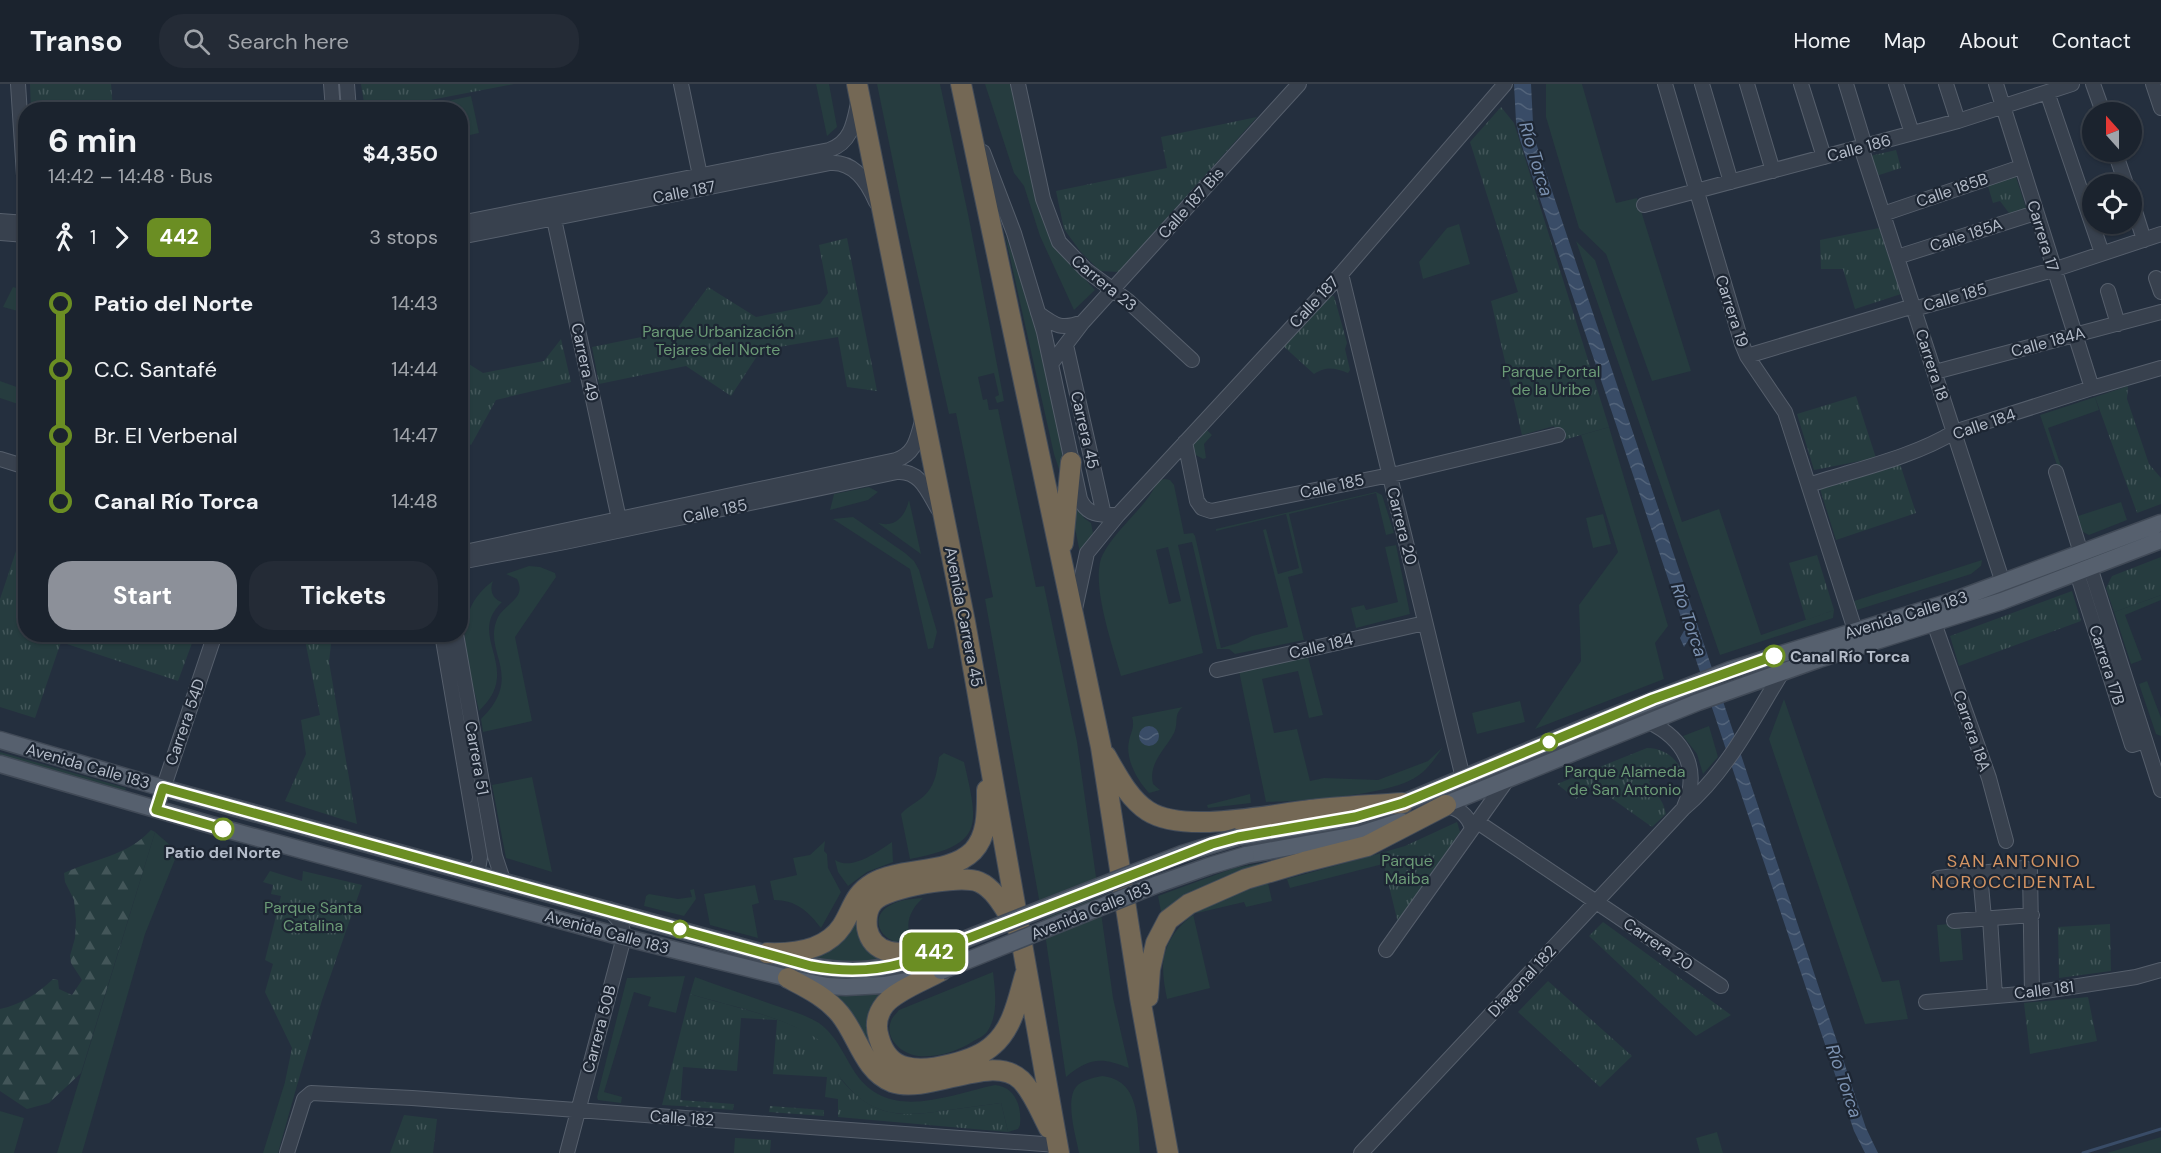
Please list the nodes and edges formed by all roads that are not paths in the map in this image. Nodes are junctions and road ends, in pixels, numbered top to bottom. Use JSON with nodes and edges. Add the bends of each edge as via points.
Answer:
{"nodes":[{"id":1,"x":18,"y":84,"type":"edge"},
{"id":2,"x":332,"y":84,"type":"edge"},
{"id":3,"x":347,"y":84,"type":"edge"},
{"id":4,"x":681,"y":84,"type":"edge"},
{"id":5,"x":960,"y":84,"type":"edge"},
{"id":6,"x":1018,"y":84,"type":"edge"},
{"id":7,"x":1299,"y":84,"type":"edge"},
{"id":8,"x":1505,"y":84,"type":"edge"},
{"id":9,"x":1665,"y":84,"type":"edge"},
{"id":10,"x":1702,"y":84,"type":"edge"},
{"id":11,"x":1747,"y":84,"type":"edge"},
{"id":12,"x":1800,"y":84,"type":"edge"},
{"id":13,"x":1845,"y":84,"type":"edge"},
{"id":14,"x":1896,"y":84,"type":"edge"},
{"id":15,"x":1946,"y":84,"type":"edge"},
{"id":16,"x":1996,"y":84,"type":"edge"},
{"id":17,"x":2072,"y":84,"type":"edge"},
{"id":18,"x":2093,"y":84,"type":"edge"},
{"id":19,"x":2153,"y":84,"type":"edge"},
{"id":20,"x":858,"y":91,"type":"edge"},
{"id":21,"x":2047,"y":92,"type":"junction"},
{"id":22,"x":19,"y":102,"type":"edge"},
{"id":23,"x":333,"y":102,"type":"edge"},
{"id":24,"x":348,"y":102,"type":"edge"},
{"id":25,"x":2099,"y":102,"type":"edge"},
{"id":26,"x":2002,"y":106,"type":"junction"},
{"id":27,"x":2161,"y":108,"type":"edge"},
{"id":28,"x":966,"y":110,"type":"junction"},
{"id":29,"x":1958,"y":121,"type":"junction"},
{"id":30,"x":1911,"y":133,"type":"junction"},
{"id":31,"x":1863,"y":146,"type":"junction"},
{"id":32,"x":1824,"y":157,"type":"junction"},
{"id":33,"x":2021,"y":167,"type":"junction"},
{"id":34,"x":1773,"y":171,"type":"junction"},
{"id":35,"x":701,"y":182,"type":"junction"},
{"id":36,"x":1731,"y":182,"type":"junction"},
{"id":37,"x":1695,"y":192,"type":"junction"},
{"id":38,"x":1644,"y":205,"type":"dead end"},
{"id":39,"x":553,"y":212,"type":"junction"},
{"id":40,"x":2035,"y":213,"type":"junction"},
{"id":41,"x":1883,"y":214,"type":"junction"},
{"id":42,"x":882,"y":215,"type":"junction"},
{"id":43,"x":0,"y":221,"type":"edge"},
{"id":44,"x":18,"y":222,"type":"edge"},
{"id":45,"x":468,"y":222,"type":"edge"},
{"id":46,"x":0,"y":233,"type":"edge"},
{"id":47,"x":18,"y":234,"type":"edge"},
{"id":48,"x":2142,"y":234,"type":"edge"},
{"id":49,"x":2161,"y":234,"type":"edge"},
{"id":50,"x":468,"y":235,"type":"edge"},
{"id":51,"x":2144,"y":240,"type":"junction"},
{"id":52,"x":2102,"y":253,"type":"junction"},
{"id":53,"x":1897,"y":257,"type":"junction"},
{"id":54,"x":2053,"y":270,"type":"junction"},
{"id":55,"x":1341,"y":273,"type":"junction"},
{"id":56,"x":2156,"y":278,"type":"dead end"},
{"id":57,"x":1113,"y":290,"type":"junction"},
{"id":58,"x":2108,"y":291,"type":"dead end"},
{"id":59,"x":2161,"y":292,"type":"edge"},
{"id":60,"x":1914,"y":309,"type":"junction"},
{"id":61,"x":2161,"y":312,"type":"edge"},
{"id":62,"x":1038,"y":313,"type":"junction"},
{"id":63,"x":1083,"y":322,"type":"junction"},
{"id":64,"x":2118,"y":324,"type":"junction"},
{"id":65,"x":2074,"y":336,"type":"junction"},
{"id":66,"x":1066,"y":345,"type":"junction"},
{"id":67,"x":1748,"y":356,"type":"junction"},
{"id":68,"x":1192,"y":360,"type":"dead end"},
{"id":69,"x":1051,"y":364,"type":"junction"},
{"id":70,"x":2161,"y":368,"type":"edge"},
{"id":71,"x":1935,"y":372,"type":"junction"},
{"id":72,"x":2092,"y":388,"type":"junction"},
{"id":73,"x":924,"y":416,"type":"junction"},
{"id":74,"x":1954,"y":432,"type":"junction"},
{"id":75,"x":1558,"y":435,"type":"dead end"},
{"id":76,"x":1185,"y":442,"type":"junction"},
{"id":77,"x":0,"y":459,"type":"edge"},
{"id":78,"x":1071,"y":462,"type":"junction"},
{"id":79,"x":18,"y":465,"type":"edge"},
{"id":80,"x":1162,"y":467,"type":"junction"},
{"id":81,"x":2056,"y":472,"type":"dead end"},
{"id":82,"x":1390,"y":475,"type":"junction"},
{"id":83,"x":1193,"y":485,"type":"junction"},
{"id":84,"x":1809,"y":485,"type":"junction"},
{"id":85,"x":1111,"y":515,"type":"junction"},
{"id":86,"x":619,"y":519,"type":"junction"},
{"id":87,"x":945,"y":522,"type":"junction"},
{"id":88,"x":2161,"y":523,"type":"edge"},
{"id":89,"x":2161,"y":540,"type":"edge"},
{"id":90,"x":468,"y":551,"type":"edge"},
{"id":91,"x":1061,"y":560,"type":"junction"},
{"id":92,"x":468,"y":561,"type":"edge"},
{"id":93,"x":2083,"y":564,"type":"junction"},
{"id":94,"x":2003,"y":583,"type":"junction"},
{"id":95,"x":1073,"y":617,"type":"junction"},
{"id":96,"x":1425,"y":623,"type":"junction"},
{"id":97,"x":1934,"y":623,"type":"junction"},
{"id":98,"x":1855,"y":630,"type":"junction"},
{"id":99,"x":212,"y":642,"type":"edge"},
{"id":100,"x":443,"y":642,"type":"edge"},
{"id":101,"x":457,"y":642,"type":"edge"},
{"id":102,"x":1217,"y":670,"type":"dead end"},
{"id":103,"x":1783,"y":671,"type":"junction"},
{"id":104,"x":1649,"y":722,"type":"junction"},
{"id":105,"x":0,"y":740,"type":"edge"},
{"id":106,"x":987,"y":740,"type":"junction"},
{"id":107,"x":2151,"y":746,"type":"edge"},
{"id":108,"x":1101,"y":747,"type":"junction"},
{"id":109,"x":0,"y":764,"type":"edge"},
{"id":110,"x":1463,"y":778,"type":"junction"},
{"id":111,"x":1507,"y":780,"type":"junction"},
{"id":112,"x":163,"y":788,"type":"junction"},
{"id":113,"x":2161,"y":790,"type":"edge"},
{"id":114,"x":1403,"y":803,"type":"junction"},
{"id":115,"x":1446,"y":805,"type":"junction"},
{"id":116,"x":1683,"y":809,"type":"junction"},
{"id":117,"x":156,"y":810,"type":"junction"},
{"id":118,"x":1474,"y":824,"type":"junction"},
{"id":119,"x":2006,"y":841,"type":"dead end"},
{"id":120,"x":472,"y":872,"type":"junction"},
{"id":121,"x":1980,"y":874,"type":"junction"},
{"id":122,"x":1938,"y":878,"type":"dead end"},
{"id":123,"x":503,"y":880,"type":"junction"},
{"id":124,"x":1596,"y":903,"type":"junction"},
{"id":125,"x":609,"y":909,"type":"junction"},
{"id":126,"x":2032,"y":915,"type":"junction"},
{"id":127,"x":1987,"y":918,"type":"junction"},
{"id":128,"x":1954,"y":921,"type":"dead end"},
{"id":129,"x":1021,"y":933,"type":"junction"},
{"id":130,"x":624,"y":937,"type":"junction"},
{"id":131,"x":1386,"y":950,"type":"dead end"},
{"id":132,"x":933,"y":952,"type":"junction"},
{"id":133,"x":767,"y":953,"type":"junction"},
{"id":134,"x":1027,"y":970,"type":"junction"},
{"id":135,"x":2161,"y":970,"type":"edge"},
{"id":136,"x":941,"y":971,"type":"junction"},
{"id":137,"x":788,"y":978,"type":"junction"},
{"id":138,"x":1721,"y":986,"type":"dead end"},
{"id":139,"x":2032,"y":993,"type":"junction"},
{"id":140,"x":1995,"y":996,"type":"junction"},
{"id":141,"x":1926,"y":1002,"type":"dead end"},
{"id":142,"x":1146,"y":1036,"type":"junction"},
{"id":143,"x":578,"y":1111,"type":"junction"},
{"id":144,"x":1058,"y":1149,"type":"edge"},
{"id":145,"x":287,"y":1153,"type":"edge"},
{"id":146,"x":567,"y":1153,"type":"edge"},
{"id":147,"x":1168,"y":1153,"type":"edge"},
{"id":148,"x":1361,"y":1153,"type":"edge"}],
"edges":[{"from":1,"to":22,"type":"street"},
{"from":2,"to":23,"type":"street"},
{"from":3,"to":24,"type":"street"},
{"from":4,"to":35,"type":"street"},
{"from":5,"to":28,"type":"highway"},
{"from":6,"to":57,"type":"street","name":"Carrera 23","via":[[1051,226],[1071,256]]},
{"from":7,"to":57,"type":"street","name":"Calle 187 Bis"},
{"from":8,"to":55,"type":"street","name":"Calle 187"},
{"from":9,"to":37,"type":"street","name":"Carrera 19"},
{"from":10,"to":36,"type":"street"},
{"from":11,"to":34,"type":"street"},
{"from":12,"to":32,"type":"street"},
{"from":13,"to":31,"type":"street","name":"Carrera 18"},
{"from":14,"to":30,"type":"street"},
{"from":15,"to":29,"type":"street"},
{"from":16,"to":26,"type":"street","name":"Carrera 17"},
{"from":17,"to":21,"type":"street","name":"Calle 186"},
{"from":18,"to":25,"type":"street"},
{"from":19,"to":27,"type":"street"},
{"from":20,"to":35,"type":"street","name":"Calle 187","via":[[854,124],[847,140],[836,148]]},
{"from":20,"to":42,"type":"highway","name":"Avenida Carrera 45"},
{"from":21,"to":26,"type":"street","name":"Calle 186"},
{"from":21,"to":52,"type":"street"},
{"from":26,"to":29,"type":"street","name":"Calle 186"},
{"from":26,"to":33,"type":"street","name":"Carrera 17"},
{"from":28,"to":62,"type":"street","via":[[1014,233]]},
{"from":28,"to":91,"type":"highway"},
{"from":29,"to":30,"type":"street","name":"Calle 186"},
{"from":30,"to":31,"type":"street","name":"Calle 186"},
{"from":31,"to":32,"type":"street","name":"Calle 186"},
{"from":31,"to":41,"type":"street","name":"Carrera 18"},
{"from":32,"to":34,"type":"street","name":"Calle 186"},
{"from":33,"to":40,"type":"street","name":"Carrera 17"},
{"from":33,"to":41,"type":"street","name":"Calle 185B"},
{"from":34,"to":36,"type":"street","name":"Calle 186"},
{"from":35,"to":39,"type":"street","name":"Calle 187"},
{"from":35,"to":42,"type":"street","name":"Calle 187","via":[[836,162],[847,165],[863,179]]},
{"from":36,"to":37,"type":"street","name":"Calle 186"},
{"from":37,"to":38,"type":"street","name":"Calle 186"},
{"from":37,"to":67,"type":"street","name":"Carrera 19"},
{"from":39,"to":45,"type":"street","name":"Calle 187"},
{"from":39,"to":50,"type":"street","name":"Calle 187"},
{"from":39,"to":86,"type":"street","name":"Carrera 49"},
{"from":40,"to":53,"type":"street","name":"Calle 185A"},
{"from":40,"to":54,"type":"street","name":"Carrera 17"},
{"from":41,"to":53,"type":"street","name":"Carrera 18"},
{"from":42,"to":73,"type":"highway","name":"Avenida Carrera 45"},
{"from":43,"to":44,"type":"street"},
{"from":46,"to":47,"type":"street"},
{"from":48,"to":51,"type":"street"},
{"from":49,"to":51,"type":"street","name":"Calle 185"},
{"from":51,"to":52,"type":"street","name":"Calle 185"},
{"from":52,"to":54,"type":"street","name":"Calle 185"},
{"from":53,"to":60,"type":"street","name":"Carrera 18"},
{"from":54,"to":60,"type":"street","name":"Calle 185"},
{"from":54,"to":65,"type":"street","name":"Carrera 17"},
{"from":55,"to":76,"type":"street","name":"Calle 187"},
{"from":55,"to":82,"type":"street","name":"Carrera 20"},
{"from":56,"to":59,"type":"street"},
{"from":57,"to":63,"type":"street","name":"Calle 187 Bis"},
{"from":57,"to":68,"type":"street","name":"Carrera 23"},
{"from":58,"to":64,"type":"street"},
{"from":60,"to":67,"type":"street","name":"Calle 185"},
{"from":60,"to":71,"type":"street","name":"Carrera 18"},
{"from":61,"to":64,"type":"street","name":"Calle 184A"},
{"from":62,"to":63,"type":"street","via":[[1061,327]]},
{"from":62,"to":69,"type":"street"},
{"from":63,"to":66,"type":"street","name":"Calle 187 Bis"},
{"from":64,"to":65,"type":"street","name":"Calle 184A"},
{"from":65,"to":71,"type":"street","name":"Calle 184A"},
{"from":65,"to":72,"type":"street","name":"Carrera 17"},
{"from":66,"to":69,"type":"street","name":"Calle 187 Bis"},
{"from":66,"to":85,"type":"street","name":"Carrera 45"},
{"from":67,"to":84,"type":"street","name":"Carrera 19","via":[[1785,412]]},
{"from":69,"to":78,"type":"street"},
{"from":70,"to":72,"type":"street","name":"Calle 184"},
{"from":71,"to":74,"type":"street","name":"Carrera 18"},
{"from":72,"to":74,"type":"street","name":"Calle 184"},
{"from":73,"to":86,"type":"street","name":"Calle 185","via":[[914,447],[906,457]]},
{"from":73,"to":87,"type":"highway","name":"Avenida Carrera 45"},
{"from":74,"to":84,"type":"street","name":"Calle 184","via":[[1907,453]]},
{"from":74,"to":94,"type":"street","name":"Carrera 18"},
{"from":75,"to":82,"type":"street","name":"Calle 185"},
{"from":76,"to":80,"type":"street","name":"Calle 187"},
{"from":76,"to":83,"type":"street"},
{"from":77,"to":79,"type":"street"},
{"from":78,"to":85,"type":"street","via":[[1083,505],[1092,513]]},
{"from":78,"to":91,"type":"highway"},
{"from":80,"to":83,"type":"street","via":[[1171,465],[1184,470]]},
{"from":80,"to":85,"type":"street","name":"Calle 187"},
{"from":81,"to":93,"type":"street","name":"Carrera 17B"},
{"from":82,"to":83,"type":"street","name":"Calle 185","via":[[1211,511],[1198,503]]},
{"from":82,"to":96,"type":"street","name":"Carrera 20"},
{"from":84,"to":98,"type":"street","name":"Carrera 19"},
{"from":85,"to":95,"type":"street","name":"Calle 187","via":[[1084,559]]},
{"from":86,"to":90,"type":"street","name":"Calle 185"},
{"from":87,"to":92,"type":"street","name":"Calle 185","via":[[918,478],[908,472],[897,472]]},
{"from":87,"to":106,"type":"highway","name":"Avenida Carrera 45"},
{"from":88,"to":93,"type":"main road","name":"Avenida Calle 183"},
{"from":89,"to":93,"type":"main road","name":"Avenida Calle 183"},
{"from":91,"to":95,"type":"highway"},
{"from":93,"to":94,"type":"main road","name":"Avenida Calle 183"},
{"from":93,"to":97,"type":"main road","name":"Avenida Calle 183","via":[[2002,600]]},
{"from":93,"to":107,"type":"street","name":"Carrera 17B","via":[[2119,682],[2132,745]]},
{"from":94,"to":98,"type":"main road","name":"Avenida Calle 183"},
{"from":95,"to":108,"type":"highway"},
{"from":96,"to":102,"type":"street","name":"Calle 184"},
{"from":96,"to":110,"type":"street","name":"Carrera 20"},
{"from":97,"to":103,"type":"main road","name":"Avenida Calle 183"},
{"from":97,"to":119,"type":"street","name":"Carrera 18A","via":[[1989,778]]},
{"from":98,"to":110,"type":"main road","name":"Avenida Calle 183","via":[[1730,670]]},
{"from":99,"to":112,"type":"street","name":"Carrera 54D"},
{"from":100,"to":120,"type":"street","name":"Carrera 51","via":[[480,857]]},
{"from":101,"to":123,"type":"street","name":"Carrera 51","via":[[495,856]]},
{"from":103,"to":104,"type":"main road","name":"Avenida Calle 183"},
{"from":103,"to":116,"type":"street","name":"Diagonal 182","via":[[1722,767]]},
{"from":104,"to":111,"type":"main road","name":"Avenida Calle 183"},
{"from":104,"to":116,"type":"street","name":"Diagonal 182","via":[[1670,734],[1687,759],[1691,779]]},
{"from":105,"to":112,"type":"main road","name":"Avenida Calle 183"},
{"from":106,"to":129,"type":"highway","name":"Avenida Carrera 45"},
{"from":106,"to":133,"type":"highway","via":[[986,822],[974,850],[951,863],[875,882],[855,899],[836,934],[819,945],[793,953]]},
{"from":107,"to":113,"type":"street","name":"Carrera 17B"},
{"from":108,"to":114,"type":"highway","via":[[1147,811],[1177,821],[1200,823]]},
{"from":108,"to":142,"type":"highway"},
{"from":109,"to":117,"type":"main road","name":"Avenida Calle 183"},
{"from":110,"to":114,"type":"main road","name":"Avenida Calle 183"},
{"from":111,"to":115,"type":"main road","name":"Avenida Calle 183"},
{"from":111,"to":118,"type":"street"},
{"from":112,"to":117,"type":"street","name":"Carrera 54D"},
{"from":112,"to":120,"type":"main road","name":"Avenida Calle 183"},
{"from":114,"to":132,"type":"main road","name":"Avenida Calle 183","bridge":true,"via":[[1340,820],[1238,837],[1182,854]]},
{"from":115,"to":118,"type":"street","name":"Carrera 20","via":[[1463,812]]},
{"from":115,"to":136,"type":"main road","name":"Avenida Calle 183","bridge":true,"via":[[1361,834],[1246,855],[1209,866]]},
{"from":115,"to":142,"type":"highway","via":[[1367,846],[1246,879],[1178,912],[1162,929],[1152,956]]},
{"from":116,"to":124,"type":"street","name":"Diagonal 182"},
{"from":117,"to":130,"type":"main road","name":"Avenida Calle 183"},
{"from":118,"to":124,"type":"street","name":"Carrera 20"},
{"from":118,"to":131,"type":"street"},
{"from":120,"to":123,"type":"main road","name":"Avenida Calle 183"},
{"from":121,"to":122,"type":"street"},
{"from":121,"to":126,"type":"street","via":[[2030,870]]},
{"from":121,"to":127,"type":"street"},
{"from":123,"to":125,"type":"main road","name":"Avenida Calle 183"},
{"from":124,"to":138,"type":"street","name":"Carrera 20"},
{"from":124,"to":148,"type":"street","name":"Diagonal 182"},
{"from":125,"to":130,"type":"street","via":[[621,923]]},
{"from":125,"to":133,"type":"main road","name":"Avenida Calle 183"},
{"from":126,"to":127,"type":"street"},
{"from":126,"to":139,"type":"street"},
{"from":127,"to":128,"type":"street"},
{"from":127,"to":140,"type":"street"},
{"from":129,"to":132,"type":"highway","via":[[989,890],[971,880],[892,891],[873,903],[866,921],[877,946],[893,953]]},
{"from":129,"to":134,"type":"highway","name":"Avenida Carrera 45"},
{"from":130,"to":137,"type":"main road","name":"Avenida Calle 183"},
{"from":130,"to":143,"type":"street","name":"Carrera 50B"},
{"from":132,"to":133,"type":"main road","name":"Avenida Calle 183","via":[[887,968],[850,971],[811,966]]},
{"from":134,"to":136,"type":"highway","via":[[1007,1028],[993,1046],[954,1063],[930,1068],[904,1067],[894,1062],[880,1044],[877,1022],[881,1011],[893,997]]},
{"from":134,"to":144,"type":"highway","name":"Avenida Carrera 45"},
{"from":135,"to":139,"type":"street","name":"Calle 181"},
{"from":136,"to":137,"type":"main road","name":"Avenida Calle 183","via":[[865,987],[827,986]]},
{"from":137,"to":144,"type":"highway","via":[[835,1008],[876,1071],[890,1081],[916,1084],[987,1071],[1017,1077],[1027,1087]]},
{"from":139,"to":140,"type":"street","name":"Calle 181"},
{"from":140,"to":141,"type":"street","name":"Calle 181"},
{"from":142,"to":147,"type":"highway"},
{"from":143,"to":144,"type":"street","name":"Calle 182"},
{"from":143,"to":145,"type":"street","name":"Calle 182","via":[[311,1092],[302,1105]]},
{"from":143,"to":146,"type":"street","name":"Carrera 50B"}]}
